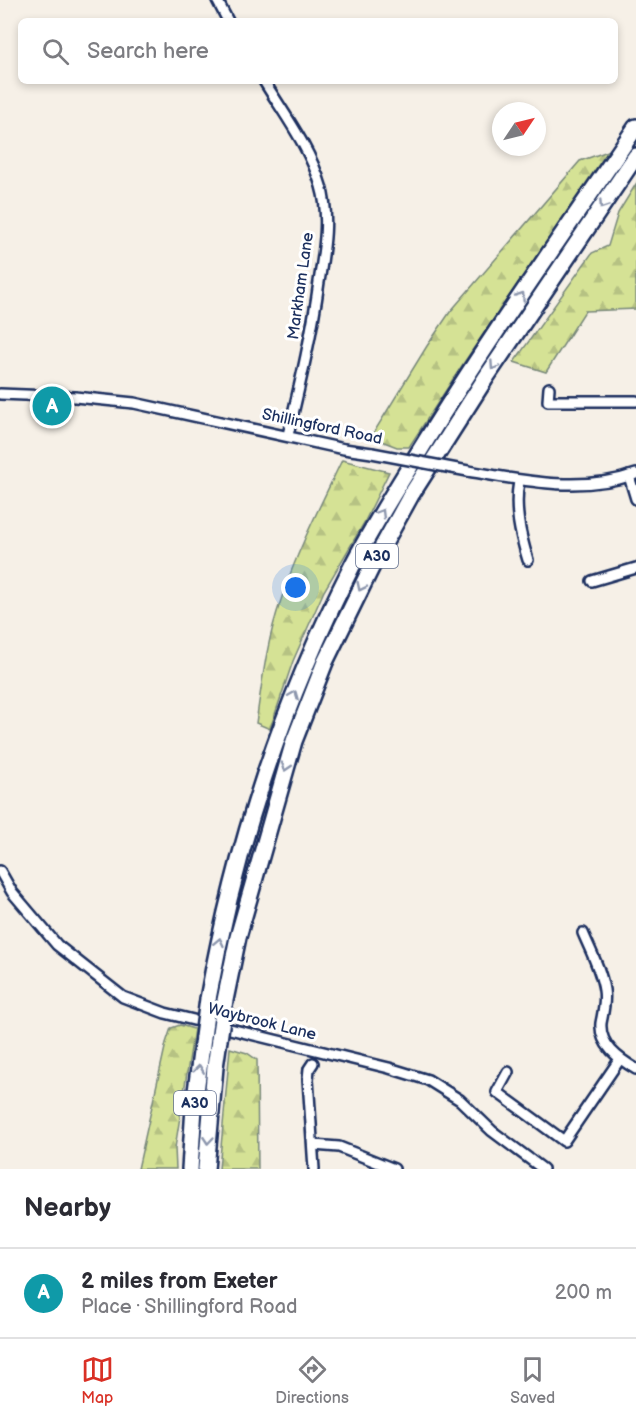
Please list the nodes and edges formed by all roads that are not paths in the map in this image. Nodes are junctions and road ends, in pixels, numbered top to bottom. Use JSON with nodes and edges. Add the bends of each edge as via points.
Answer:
{"nodes":[{"id":1,"x":217,"y":0,"type":"edge"},
{"id":2,"x":226,"y":18,"type":"edge"},
{"id":3,"x":266,"y":84,"type":"edge"},
{"id":4,"x":636,"y":127,"type":"edge"},
{"id":5,"x":636,"y":156,"type":"edge"},
{"id":6,"x":549,"y":388,"type":"dead end"},
{"id":7,"x":0,"y":394,"type":"edge"},
{"id":8,"x":636,"y":401,"type":"edge"},
{"id":9,"x":288,"y":435,"type":"junction"},
{"id":10,"x":632,"y":475,"type":"edge"},
{"id":11,"x":519,"y":481,"type":"junction"},
{"id":12,"x":636,"y":499,"type":"edge"},
{"id":13,"x":528,"y":560,"type":"dead end"},
{"id":14,"x":636,"y":568,"type":"edge"},
{"id":15,"x":592,"y":581,"type":"dead end"},
{"id":16,"x":0,"y":871,"type":"edge"},
{"id":17,"x":583,"y":933,"type":"dead end"},
{"id":18,"x":620,"y":1059,"type":"junction"},
{"id":19,"x":313,"y":1063,"type":"dead end"},
{"id":20,"x":636,"y":1068,"type":"edge"},
{"id":21,"x":508,"y":1072,"type":"dead end"},
{"id":22,"x":313,"y":1145,"type":"junction"},
{"id":23,"x":190,"y":1169,"type":"edge"},
{"id":24,"x":206,"y":1169,"type":"edge"},
{"id":25,"x":314,"y":1169,"type":"edge"},
{"id":26,"x":394,"y":1169,"type":"edge"},
{"id":27,"x":543,"y":1169,"type":"edge"}],
"edges":[{"from":1,"to":2,"type":"street"},
{"from":3,"to":9,"type":"street","name":"Markham Lane","via":[[314,166],[325,209],[324,254],[314,318]]},
{"from":23,"to":4,"type":"highway","number":"A30","one_way":true,"bridge":true,"via":[[208,999],[234,875],[254,802],[301,678],[380,515],[453,397]]},
{"from":5,"to":24,"type":"highway","number":"A30","one_way":true,"bridge":true,"via":[[411,495],[325,662],[294,741],[238,937],[214,1076]]},
{"from":6,"to":8,"type":"street","via":[[548,400]]},
{"from":7,"to":9,"type":"street","name":"Shillingford Road","via":[[134,403]]},
{"from":9,"to":11,"type":"street","name":"Shillingford Road","bridge":true},
{"from":10,"to":11,"type":"street","name":"Shillingford Road","via":[[590,485]]},
{"from":10,"to":12,"type":"street"},
{"from":11,"to":13,"type":"street","via":[[519,529]]},
{"from":14,"to":15,"type":"street"},
{"from":16,"to":27,"type":"street","name":"Waybrook Lane","via":[[12,892],[57,945],[123,997],[165,1013],[428,1080],[460,1100],[492,1131]]},
{"from":17,"to":18,"type":"street","via":[[605,994],[601,1034]]},
{"from":18,"to":20,"type":"street"},
{"from":18,"to":21,"type":"street","via":[[564,1141],[497,1092]]},
{"from":19,"to":22,"type":"street","via":[[308,1079]]},
{"from":22,"to":25,"type":"street"},
{"from":22,"to":26,"type":"street","via":[[339,1147]]}]}
